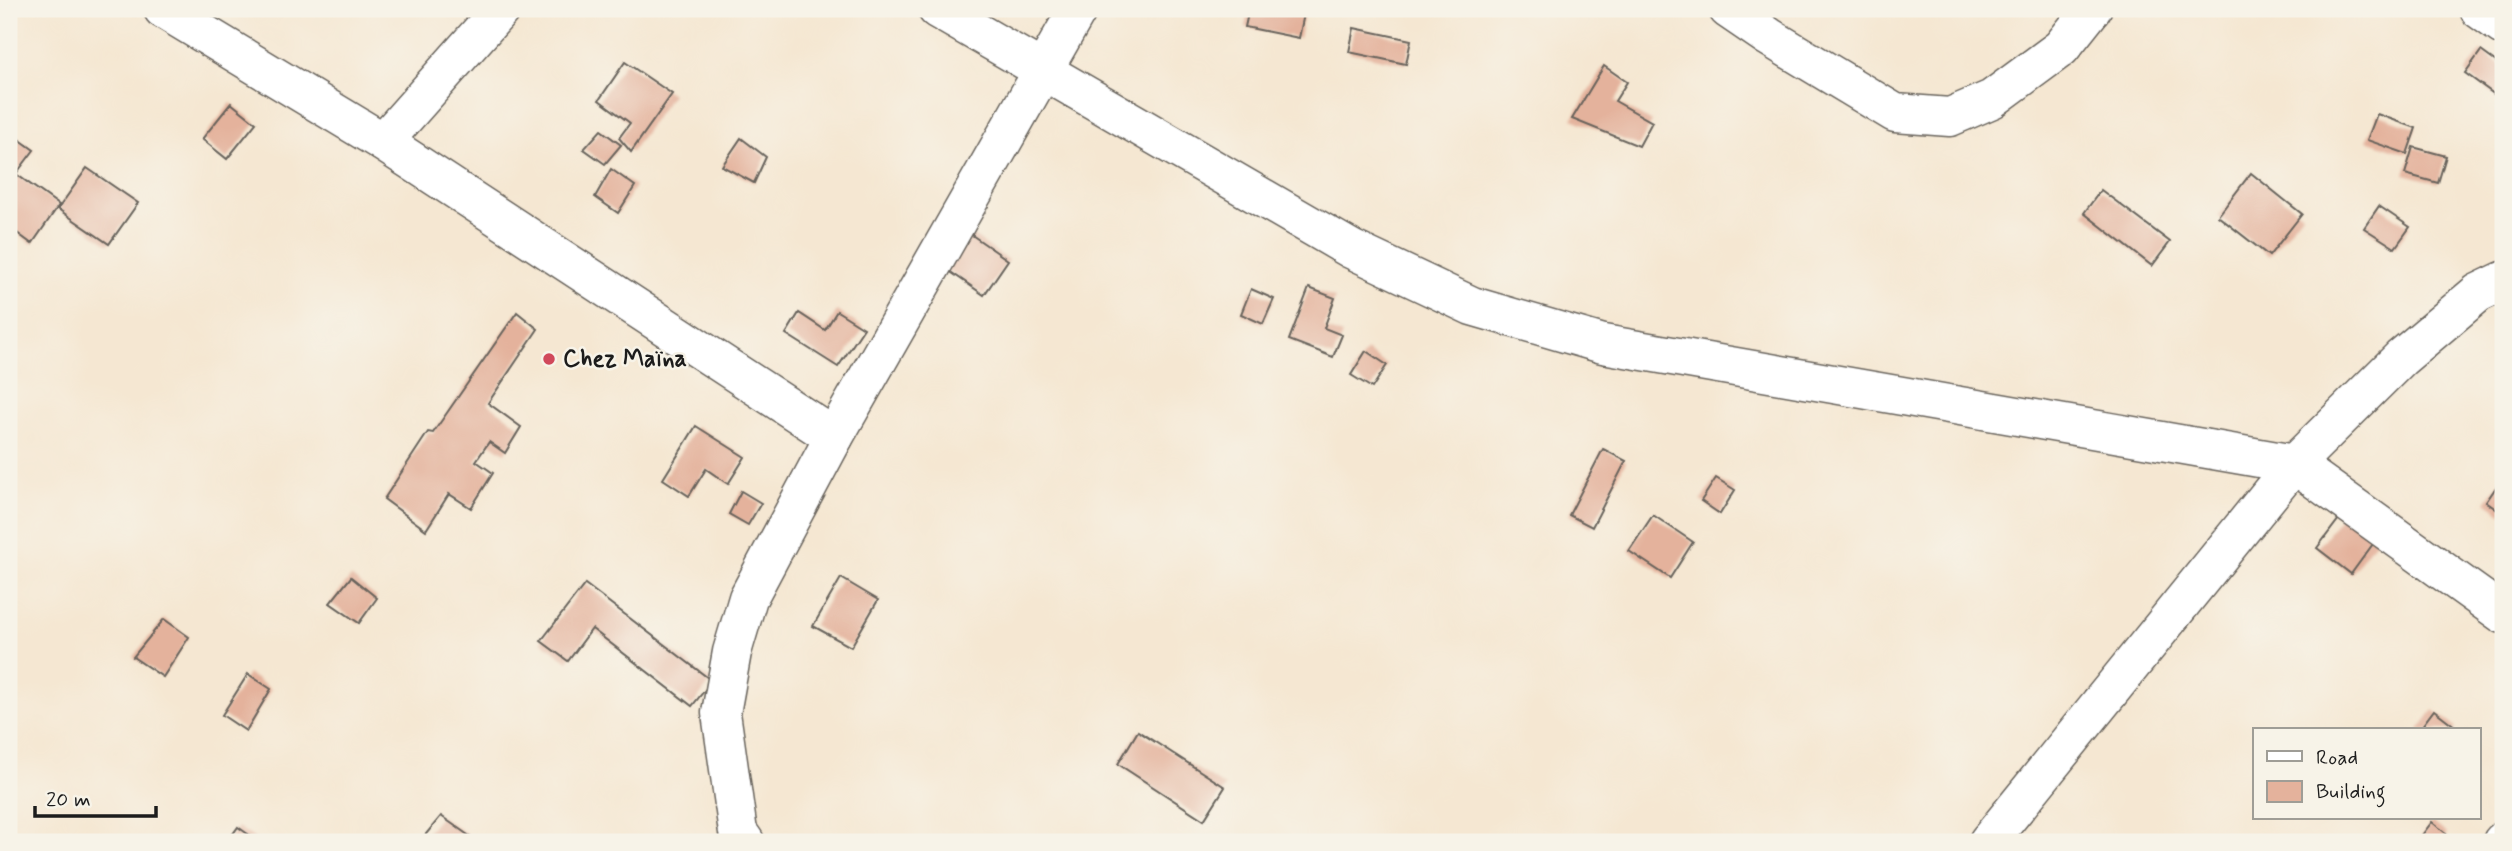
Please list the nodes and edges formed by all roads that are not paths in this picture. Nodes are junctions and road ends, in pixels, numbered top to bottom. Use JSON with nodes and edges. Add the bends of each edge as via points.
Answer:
{"nodes":[{"id":1,"x":163,"y":9,"type":"edge"},
{"id":2,"x":501,"y":9,"type":"edge"},
{"id":3,"x":937,"y":9,"type":"edge"},
{"id":4,"x":1079,"y":9,"type":"edge"},
{"id":5,"x":1728,"y":9,"type":"edge"},
{"id":6,"x":2092,"y":9,"type":"edge"},
{"id":7,"x":2479,"y":9,"type":"edge"},
{"id":8,"x":2503,"y":26,"type":"edge"},
{"id":9,"x":1043,"y":69,"type":"junction"},
{"id":10,"x":383,"y":142,"type":"junction"},
{"id":11,"x":2503,"y":281,"type":"edge"},
{"id":12,"x":834,"y":437,"type":"junction"},
{"id":13,"x":2294,"y":464,"type":"junction"},
{"id":14,"x":2503,"y":614,"type":"edge"},
{"id":15,"x":745,"y":842,"type":"edge"},
{"id":16,"x":1988,"y":842,"type":"edge"}],
"edges":[{"from":1,"to":10,"type":"street"},
{"from":2,"to":10,"type":"street"},
{"from":3,"to":9,"type":"street"},
{"from":4,"to":9,"type":"street"},
{"from":5,"to":6,"type":"street","via":[[1895,113],[1950,117],[1992,99],[2061,48]]},
{"from":7,"to":8,"type":"street"},
{"from":9,"to":12,"type":"street"},
{"from":9,"to":13,"type":"street","via":[[1351,249],[1472,306],[1603,344]]},
{"from":10,"to":12,"type":"street"},
{"from":11,"to":13,"type":"street","via":[[2478,293],[2401,358]]},
{"from":12,"to":15,"type":"street","via":[[748,598],[732,652],[721,713],[738,832]]},
{"from":13,"to":14,"type":"street"},
{"from":13,"to":16,"type":"street"}]}
